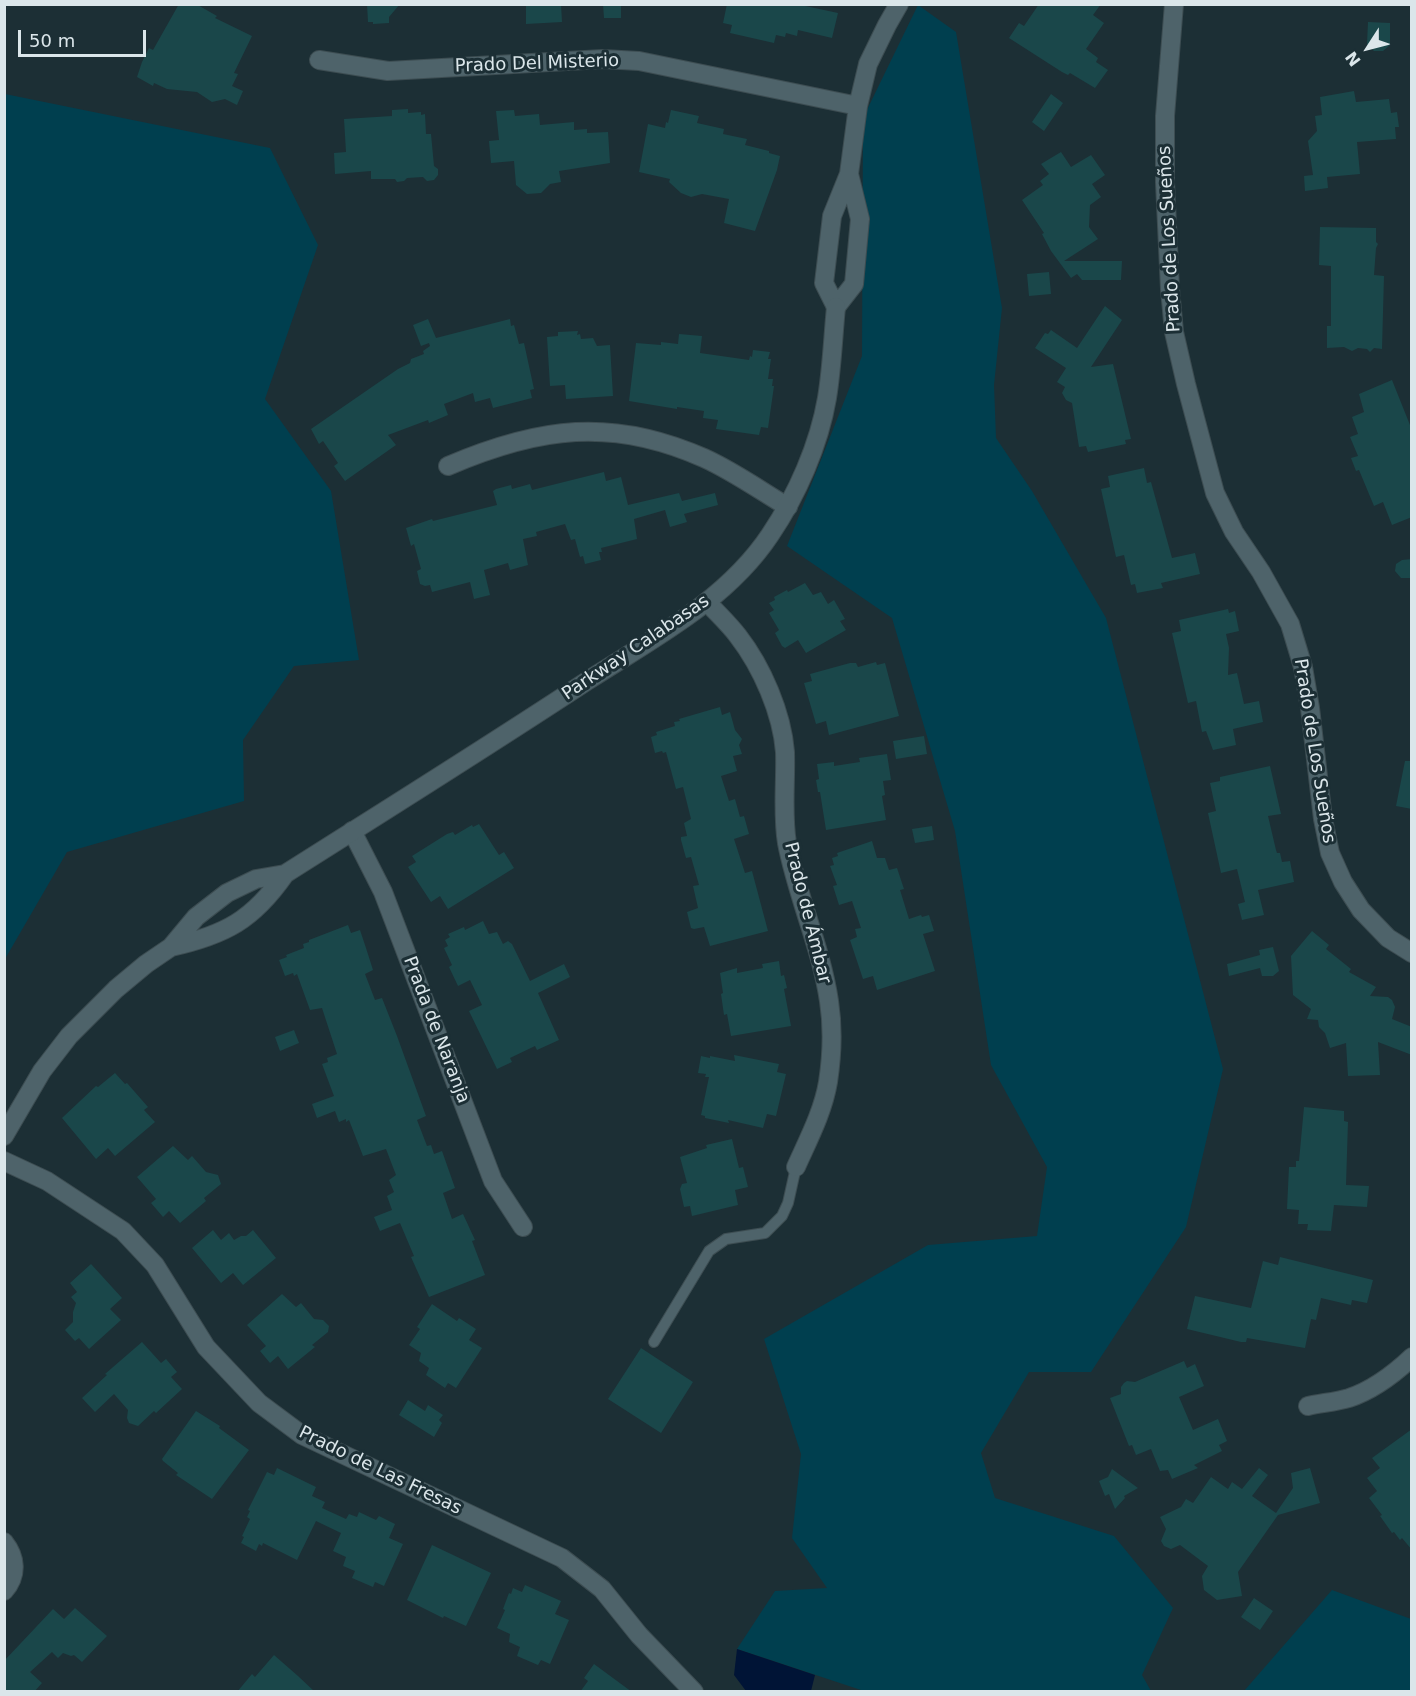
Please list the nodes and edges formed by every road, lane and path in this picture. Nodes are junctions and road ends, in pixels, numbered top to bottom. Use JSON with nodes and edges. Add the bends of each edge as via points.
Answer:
{"nodes":[{"id":1,"x":899,"y":4,"type":"edge"},
{"id":2,"x":1174,"y":4,"type":"edge"},
{"id":3,"x":320,"y":60,"type":"dead end"},
{"id":4,"x":858,"y":106,"type":"junction"},
{"id":5,"x":849,"y":174,"type":"junction"},
{"id":6,"x":836,"y":307,"type":"junction"},
{"id":7,"x":448,"y":466,"type":"dead end"},
{"id":8,"x":788,"y":507,"type":"junction"},
{"id":9,"x":707,"y":602,"type":"junction"},
{"id":10,"x":352,"y":831,"type":"junction"},
{"id":11,"x":285,"y":874,"type":"junction"},
{"id":12,"x":171,"y":947,"type":"junction"},
{"id":13,"x":1412,"y":953,"type":"edge"},
{"id":14,"x":4,"y":1136,"type":"edge"},
{"id":15,"x":4,"y":1161,"type":"edge"},
{"id":16,"x":796,"y":1167,"type":"joint"},
{"id":17,"x":523,"y":1227,"type":"dead end"},
{"id":18,"x":654,"y":1342,"type":"dead end"},
{"id":19,"x":1412,"y":1356,"type":"edge"},
{"id":20,"x":1308,"y":1406,"type":"dead end"},
{"id":21,"x":4,"y":1542,"type":"edge"},
{"id":22,"x":4,"y":1591,"type":"edge"},
{"id":23,"x":693,"y":1692,"type":"edge"}],
"edges":[{"from":1,"to":4,"type":"street","name":"Parkway Calabasas","via":[[868,64]]},
{"from":2,"to":13,"type":"street","name":"Prado de Los Sueños","via":[[1165,116],[1166,234],[1174,332],[1188,394],[1215,493],[1290,624],[1303,667],[1330,854],[1361,910],[1388,938]]},
{"from":3,"to":4,"type":"street","name":"Prado Del Misterio","via":[[388,71],[639,60]]},
{"from":4,"to":5,"type":"street","name":"Parkway Calabasas"},
{"from":5,"to":6,"type":"street","name":"Parkway Calabasas","via":[[832,216],[824,283]]},
{"from":5,"to":6,"type":"street","name":"Parkway Calabasas","via":[[860,219],[854,284]]},
{"from":6,"to":8,"type":"street","name":"Parkway Calabasas","via":[[827,398],[804,472]]},
{"from":7,"to":8,"type":"street","via":[[527,438],[601,430],[675,446],[707,459]]},
{"from":8,"to":9,"type":"street","name":"Parkway Calabasas","via":[[748,564]]},
{"from":9,"to":10,"type":"street","name":"Parkway Calabasas"},
{"from":9,"to":16,"type":"street","name":"Prado de Ámbar","via":[[739,636],[778,711],[784,750],[787,840],[829,1000],[832,1044],[828,1084]]},
{"from":10,"to":11,"type":"street","name":"Parkway Calabasas"},
{"from":10,"to":17,"type":"street","name":"Prada de Naranja","via":[[383,892],[493,1181]]},
{"from":11,"to":12,"type":"street","name":"Parkway Calabasas","via":[[256,879],[227,893],[196,917]]},
{"from":11,"to":12,"type":"street","name":"Parkway Calabasas","via":[[249,916],[227,930]]},
{"from":12,"to":14,"type":"street","name":"Parkway Calabasas","via":[[116,989],[69,1036],[42,1071]]},
{"from":15,"to":23,"type":"street","name":"Prado de Las Fresas","via":[[47,1181],[123,1231],[155,1265],[206,1347],[259,1402],[302,1435],[562,1558],[602,1589]]},
{"from":16,"to":18,"type":"lane","via":[[782,1216],[765,1233],[726,1239],[710,1251]]},
{"from":19,"to":20,"type":"street","via":[[1375,1386],[1349,1398]]},
{"from":21,"to":22,"type":"street","via":[[12,1552],[15,1569]]}]}
